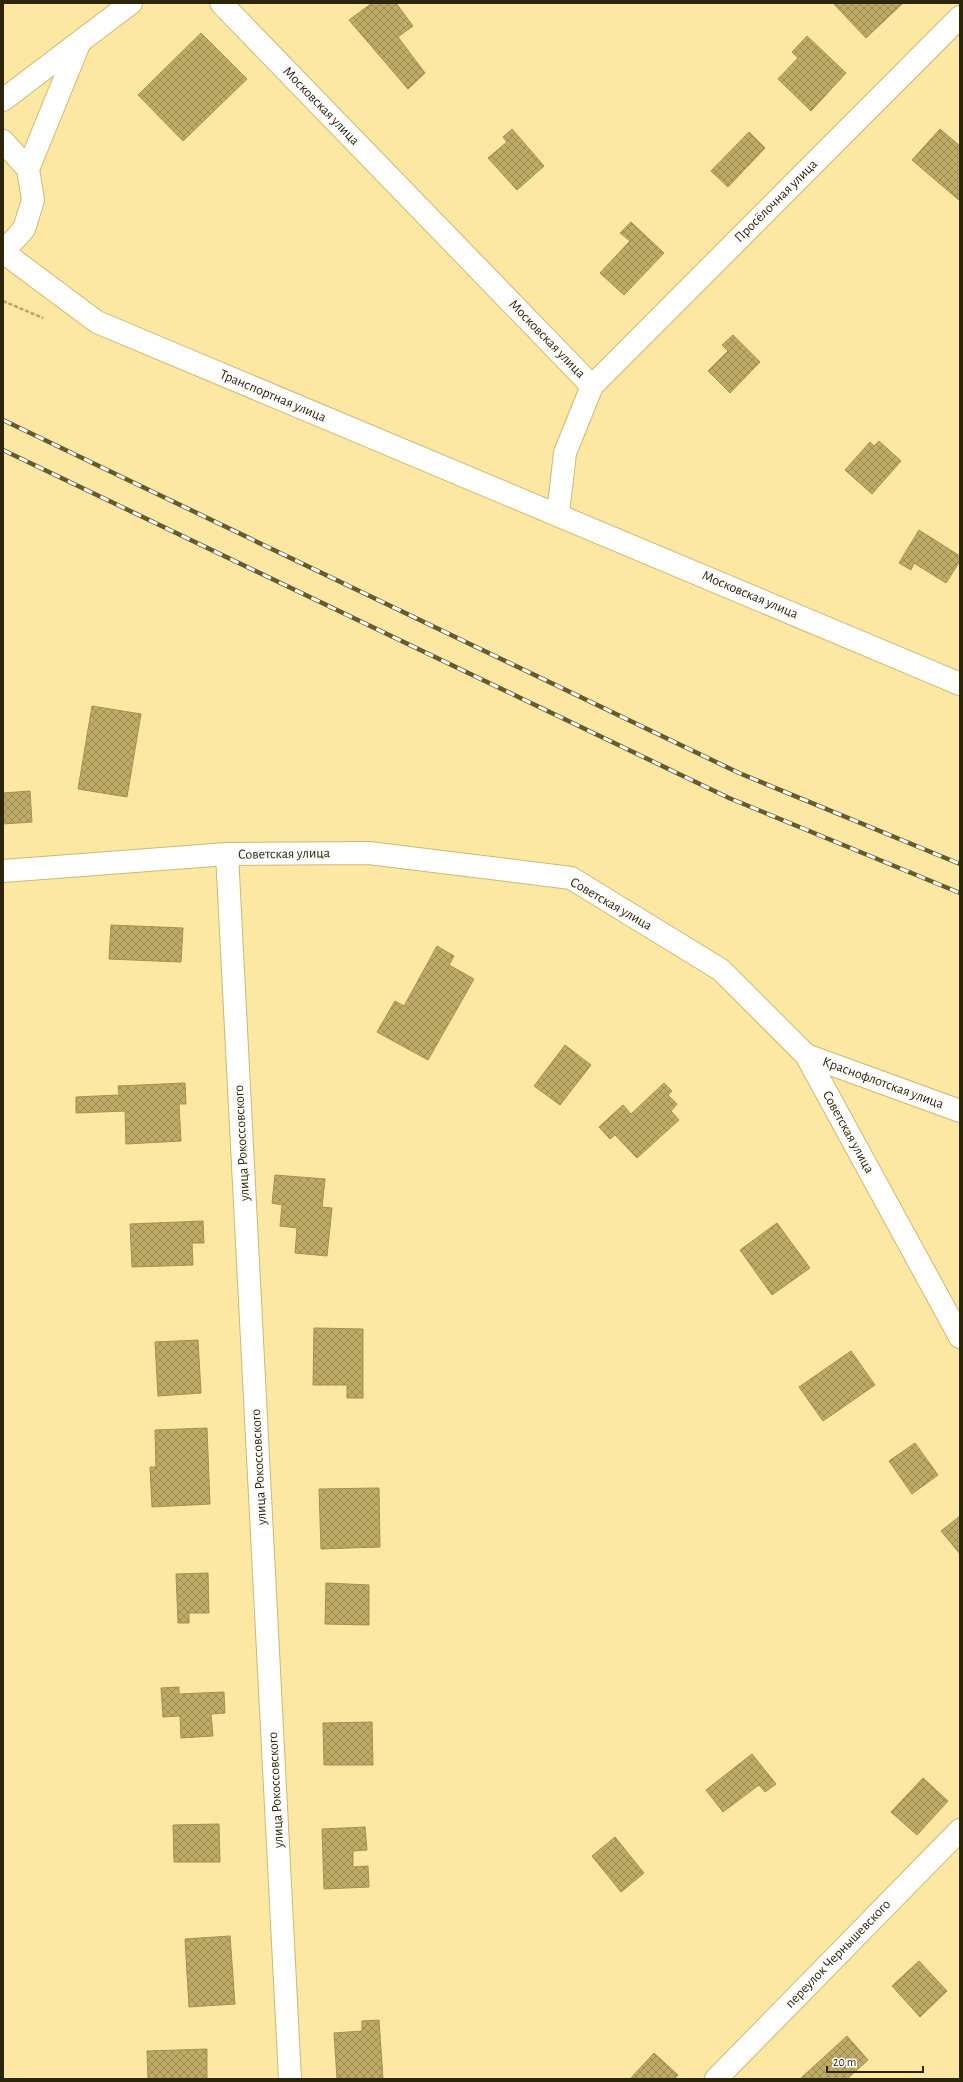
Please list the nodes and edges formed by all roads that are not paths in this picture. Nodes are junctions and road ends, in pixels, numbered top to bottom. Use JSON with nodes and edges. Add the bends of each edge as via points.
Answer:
{"nodes":[{"id":1,"x":131,"y":3,"type":"edge"},
{"id":2,"x":221,"y":3,"type":"edge"},
{"id":3,"x":960,"y":17,"type":"edge"},
{"id":4,"x":80,"y":44,"type":"junction"},
{"id":5,"x":3,"y":100,"type":"edge"},
{"id":6,"x":3,"y":141,"type":"edge"},
{"id":7,"x":28,"y":170,"type":"junction"},
{"id":8,"x":3,"y":252,"type":"edge"},
{"id":9,"x":592,"y":386,"type":"junction"},
{"id":10,"x":558,"y":514,"type":"junction"},
{"id":11,"x":960,"y":684,"type":"edge"},
{"id":12,"x":227,"y":854,"type":"junction"},
{"id":13,"x":3,"y":871,"type":"edge"},
{"id":14,"x":806,"y":1055,"type":"junction"},
{"id":15,"x":960,"y":1111,"type":"edge"},
{"id":16,"x":960,"y":1337,"type":"edge"},
{"id":17,"x":960,"y":1830,"type":"edge"},
{"id":18,"x":290,"y":2079,"type":"edge"},
{"id":19,"x":716,"y":2079,"type":"edge"}],
"edges":[{"from":1,"to":4,"type":"street"},
{"from":2,"to":9,"type":"street","name":"Московская улица"},
{"from":3,"to":9,"type":"street","name":"Просёлочная улица"},
{"from":4,"to":5,"type":"street"},
{"from":4,"to":7,"type":"street"},
{"from":6,"to":7,"type":"street"},
{"from":7,"to":8,"type":"street","via":[[33,200],[24,229]]},
{"from":8,"to":10,"type":"street","name":"Транспортная улица","via":[[97,322]]},
{"from":9,"to":10,"type":"street","name":"Московская улица","via":[[565,453]]},
{"from":10,"to":11,"type":"street","name":"Московская улица"},
{"from":12,"to":13,"type":"street","name":"Советская улица"},
{"from":12,"to":14,"type":"street","name":"Советская улица","via":[[369,853],[571,878],[721,970]]},
{"from":12,"to":18,"type":"street","name":"улица Рокоссовского"},
{"from":14,"to":15,"type":"street","name":"Краснофлотская улица"},
{"from":14,"to":16,"type":"street","name":"Советская улица"},
{"from":17,"to":19,"type":"street","name":"переулок Чернышевского"}]}
